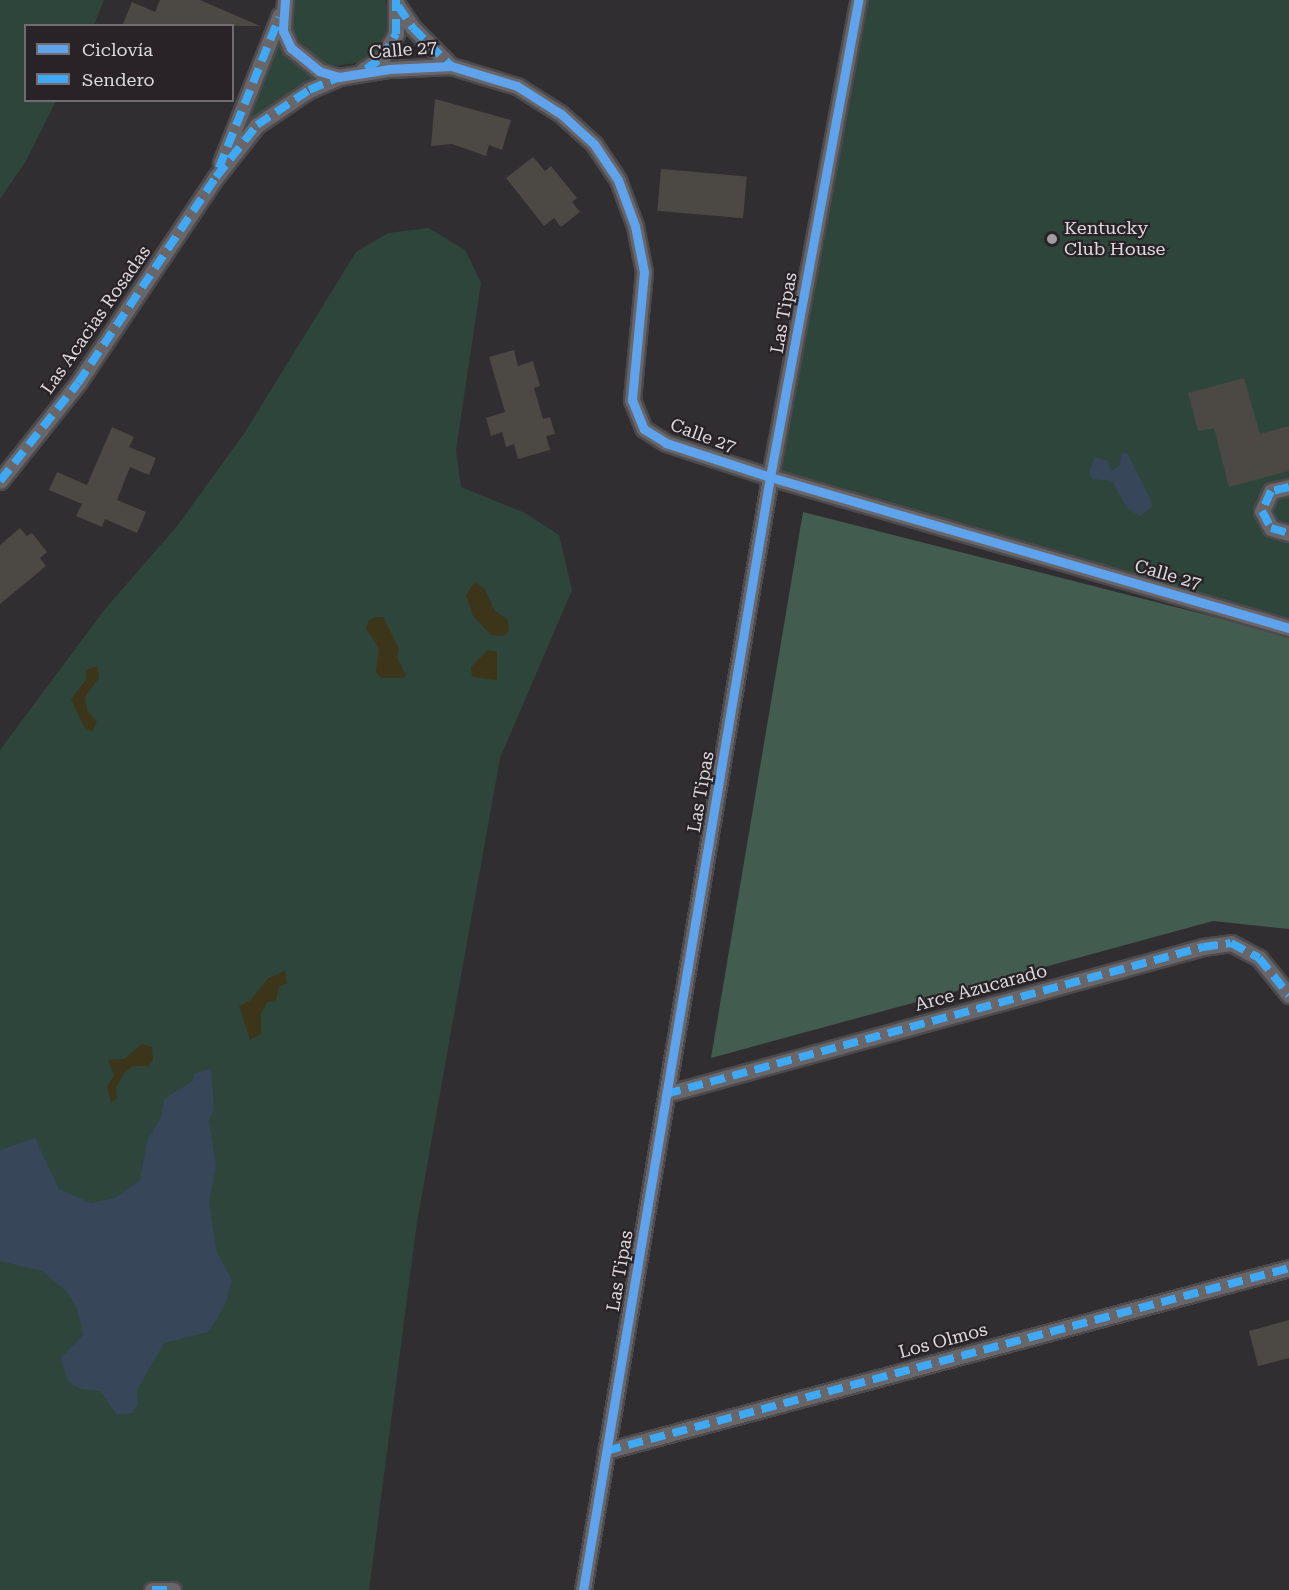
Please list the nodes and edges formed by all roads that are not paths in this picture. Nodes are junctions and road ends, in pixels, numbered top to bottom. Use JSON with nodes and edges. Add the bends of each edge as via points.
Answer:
{"nodes":[{"id":1,"x":858,"y":0,"type":"edge"},
{"id":2,"x":397,"y":3,"type":"edge"},
{"id":3,"x":283,"y":6,"type":"edge"},
{"id":4,"x":451,"y":66,"type":"junction"},
{"id":5,"x":358,"y":74,"type":"junction"},
{"id":6,"x":339,"y":77,"type":"junction"},
{"id":7,"x":216,"y":177,"type":"junction"},
{"id":8,"x":770,"y":477,"type":"junction"},
{"id":9,"x":0,"y":480,"type":"edge"},
{"id":10,"x":1289,"y":487,"type":"edge"},
{"id":11,"x":1289,"y":533,"type":"edge"},
{"id":12,"x":1289,"y":628,"type":"edge"},
{"id":13,"x":1289,"y":995,"type":"edge"},
{"id":14,"x":666,"y":1094,"type":"junction"},
{"id":15,"x":1289,"y":1268,"type":"edge"},
{"id":16,"x":606,"y":1451,"type":"junction"},
{"id":17,"x":152,"y":1590,"type":"edge"},
{"id":18,"x":173,"y":1590,"type":"edge"},
{"id":19,"x":583,"y":1590,"type":"edge"}],
"edges":[{"from":1,"to":8,"type":"street","name":"Las Tipas"},
{"from":2,"to":4,"type":"street","name":"Calle 27","via":[[413,28]]},
{"from":2,"to":5,"type":"street","via":[[396,34],[382,58]]},
{"from":3,"to":6,"type":"street","via":[[291,48],[303,62]]},
{"from":3,"to":7,"type":"street","name":"Las Acacias Rosadas"},
{"from":4,"to":5,"type":"street","name":"Calle 27"},
{"from":4,"to":8,"type":"street","name":"Calle 27","via":[[517,86],[561,114],[594,144],[618,180],[635,226],[644,272],[632,400],[644,429],[666,442]]},
{"from":5,"to":6,"type":"street","name":"Calle 27"},
{"from":6,"to":7,"type":"street","name":"Las Acacias Rosadas","via":[[309,90],[257,125]]},
{"from":7,"to":9,"type":"street","name":"Las Acacias Rosadas","via":[[78,383]]},
{"from":8,"to":12,"type":"street","name":"Calle 27"},
{"from":8,"to":14,"type":"street","name":"Las Tipas"},
{"from":10,"to":11,"type":"street","via":[[1271,491],[1262,511],[1271,528]]},
{"from":13,"to":14,"type":"street","name":"Arce Azucarado","via":[[1259,958],[1231,943],[1203,947]]},
{"from":14,"to":16,"type":"street","name":"Las Tipas"},
{"from":15,"to":16,"type":"street","name":"Los Olmos"},
{"from":16,"to":19,"type":"street","name":"Las Tipas"},
{"from":17,"to":18,"type":"street"}]}
